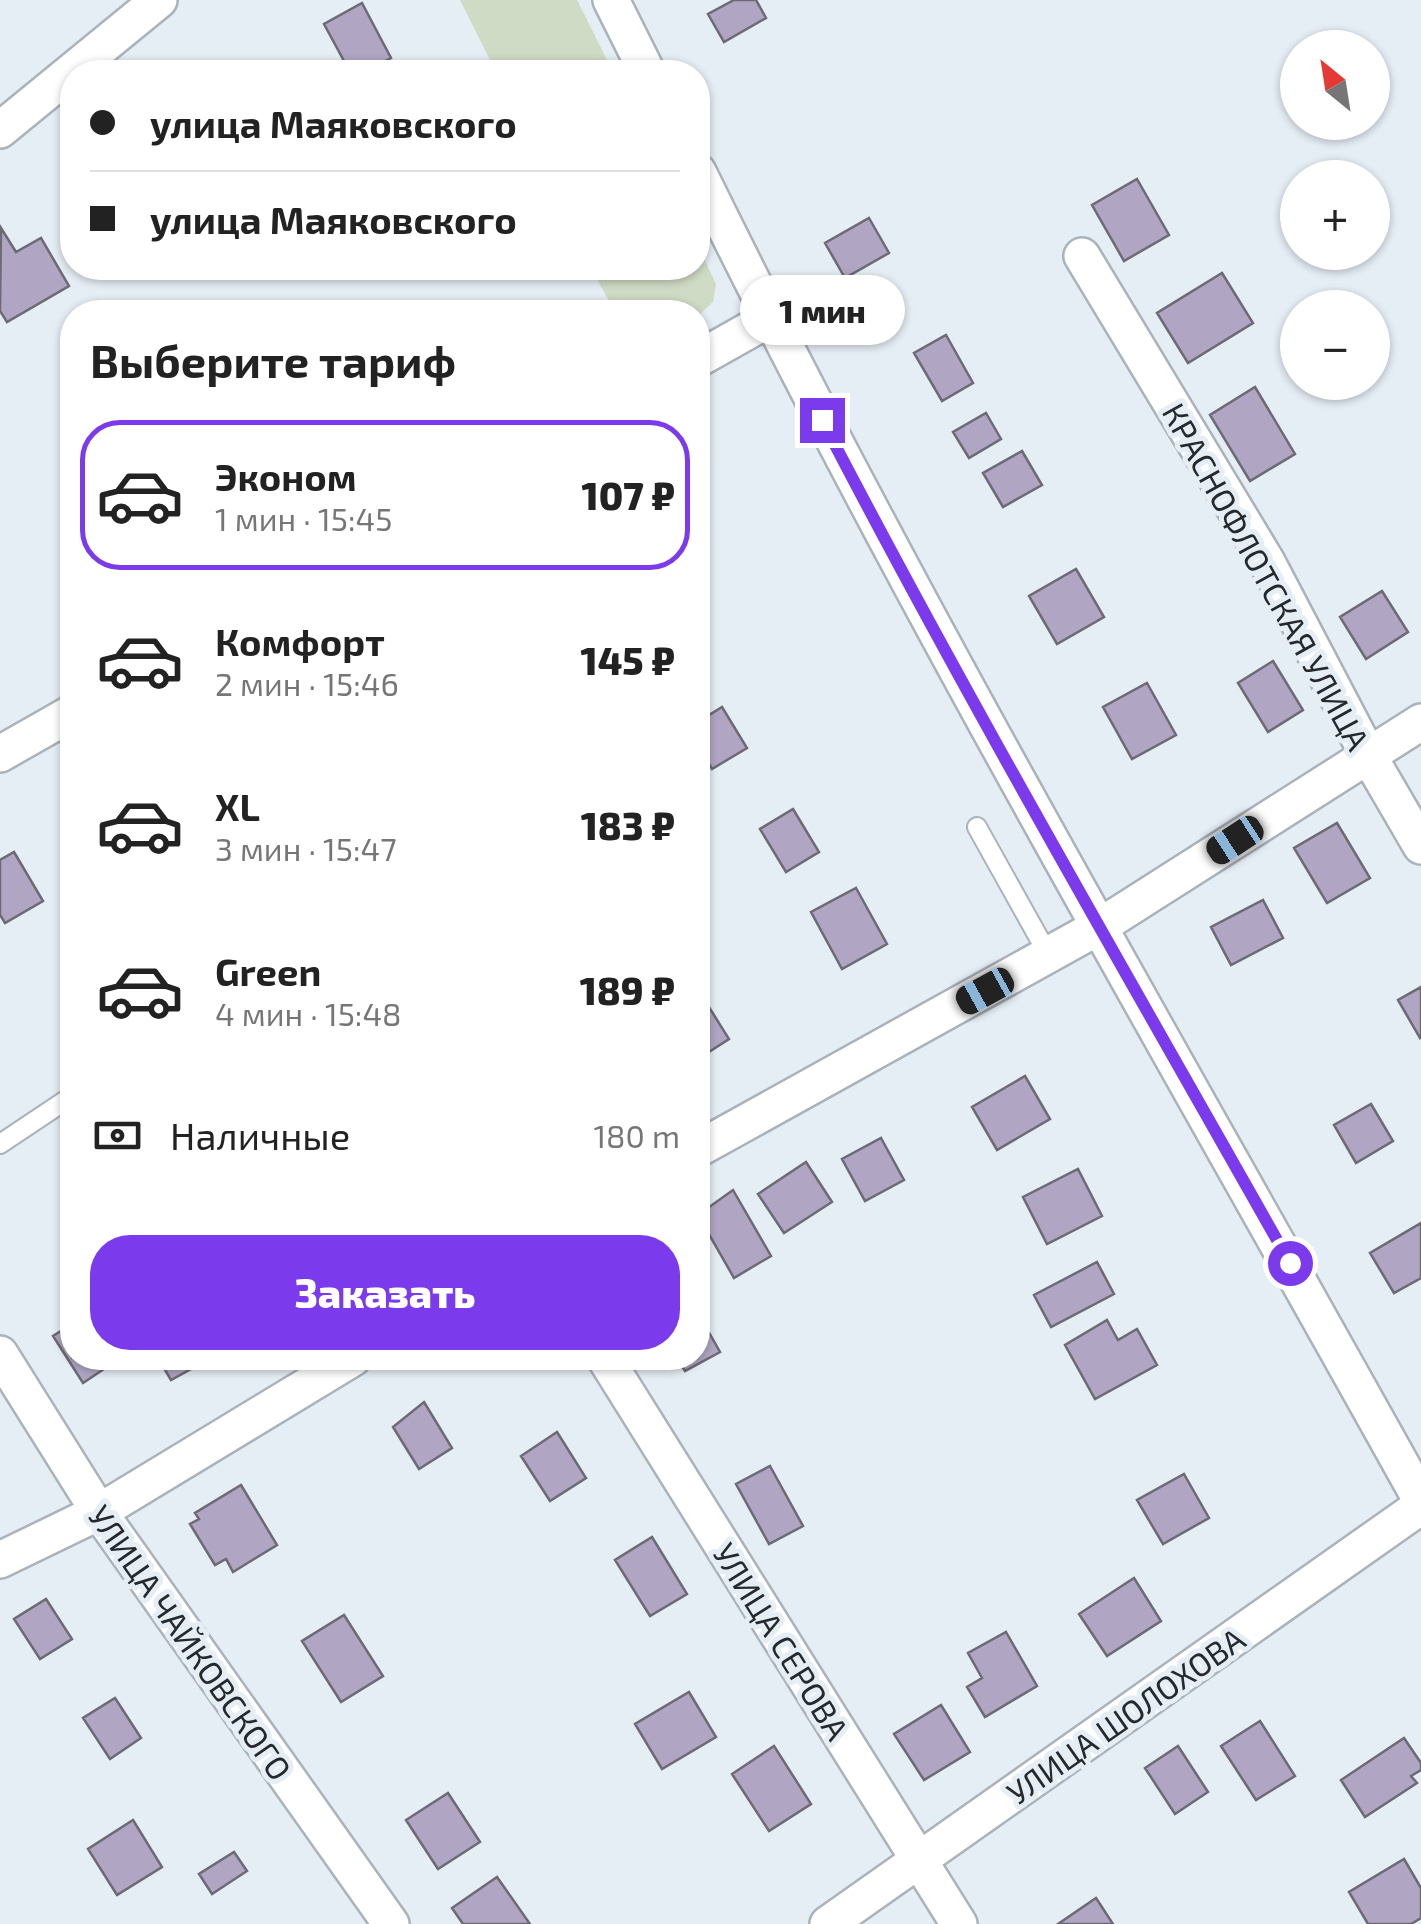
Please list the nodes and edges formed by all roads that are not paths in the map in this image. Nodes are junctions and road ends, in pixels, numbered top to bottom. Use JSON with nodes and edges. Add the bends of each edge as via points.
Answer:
{"nodes":[{"id":1,"x":159,"y":0,"type":"edge"},
{"id":2,"x":610,"y":0,"type":"edge"},
{"id":3,"x":86,"y":60,"type":"edge"},
{"id":4,"x":641,"y":60,"type":"edge"},
{"id":5,"x":60,"y":81,"type":"edge"},
{"id":6,"x":0,"y":130,"type":"edge"},
{"id":7,"x":710,"y":196,"type":"edge"},
{"id":8,"x":1082,"y":256,"type":"dead end"},
{"id":9,"x":770,"y":318,"type":"junction"},
{"id":10,"x":710,"y":352,"type":"edge"},
{"id":11,"x":60,"y":720,"type":"edge"},
{"id":12,"x":1421,"y":722,"type":"edge"},
{"id":13,"x":0,"y":754,"type":"edge"},
{"id":14,"x":1368,"y":756,"type":"junction"},
{"id":15,"x":977,"y":827,"type":"dead end"},
{"id":16,"x":1421,"y":846,"type":"edge"},
{"id":17,"x":1102,"y":925,"type":"junction"},
{"id":18,"x":1049,"y":956,"type":"junction"},
{"id":19,"x":60,"y":1104,"type":"edge"},
{"id":20,"x":710,"y":1142,"type":"edge"},
{"id":21,"x":0,"y":1144,"type":"edge"},
{"id":22,"x":0,"y":1354,"type":"edge"},
{"id":23,"x":333,"y":1370,"type":"edge"},
{"id":24,"x":613,"y":1370,"type":"edge"},
{"id":25,"x":1421,"y":1503,"type":"edge"},
{"id":26,"x":99,"y":1512,"type":"junction"},
{"id":27,"x":0,"y":1560,"type":"edge"},
{"id":28,"x":919,"y":1860,"type":"junction"},
{"id":29,"x":391,"y":1924,"type":"edge"},
{"id":30,"x":828,"y":1924,"type":"edge"},
{"id":31,"x":959,"y":1924,"type":"edge"}],
"edges":[{"from":1,"to":3,"type":"street"},
{"from":2,"to":4,"type":"street"},
{"from":5,"to":6,"type":"street"},
{"from":7,"to":9,"type":"street"},
{"from":8,"to":14,"type":"street","name":"КРАСНОФЛОТСКАЯ УЛИЦА","via":[[1267,562]]},
{"from":9,"to":10,"type":"street"},
{"from":9,"to":17,"type":"street","via":[[964,689]]},
{"from":11,"to":13,"type":"street"},
{"from":12,"to":14,"type":"street"},
{"from":14,"to":16,"type":"street","name":"КРАСНОФЛОТСКАЯ УЛИЦА"},
{"from":14,"to":17,"type":"street"},
{"from":15,"to":18,"type":"lane"},
{"from":17,"to":18,"type":"street"},
{"from":17,"to":25,"type":"street"},
{"from":18,"to":20,"type":"street"},
{"from":19,"to":21,"type":"lane"},
{"from":22,"to":26,"type":"street","name":"УЛИЦА ЧАЙКОВСКОГО"},
{"from":23,"to":26,"type":"street"},
{"from":24,"to":28,"type":"street","name":"УЛИЦА СЕРОВА"},
{"from":25,"to":28,"type":"street","name":"УЛИЦА ШОЛОХОВА"},
{"from":26,"to":27,"type":"street"},
{"from":26,"to":29,"type":"street","name":"УЛИЦА ЧАЙКОВСКОГО"},
{"from":28,"to":30,"type":"street","name":"УЛИЦА ШОЛОХОВА"},
{"from":28,"to":31,"type":"street","name":"УЛИЦА СЕРОВА"}]}
